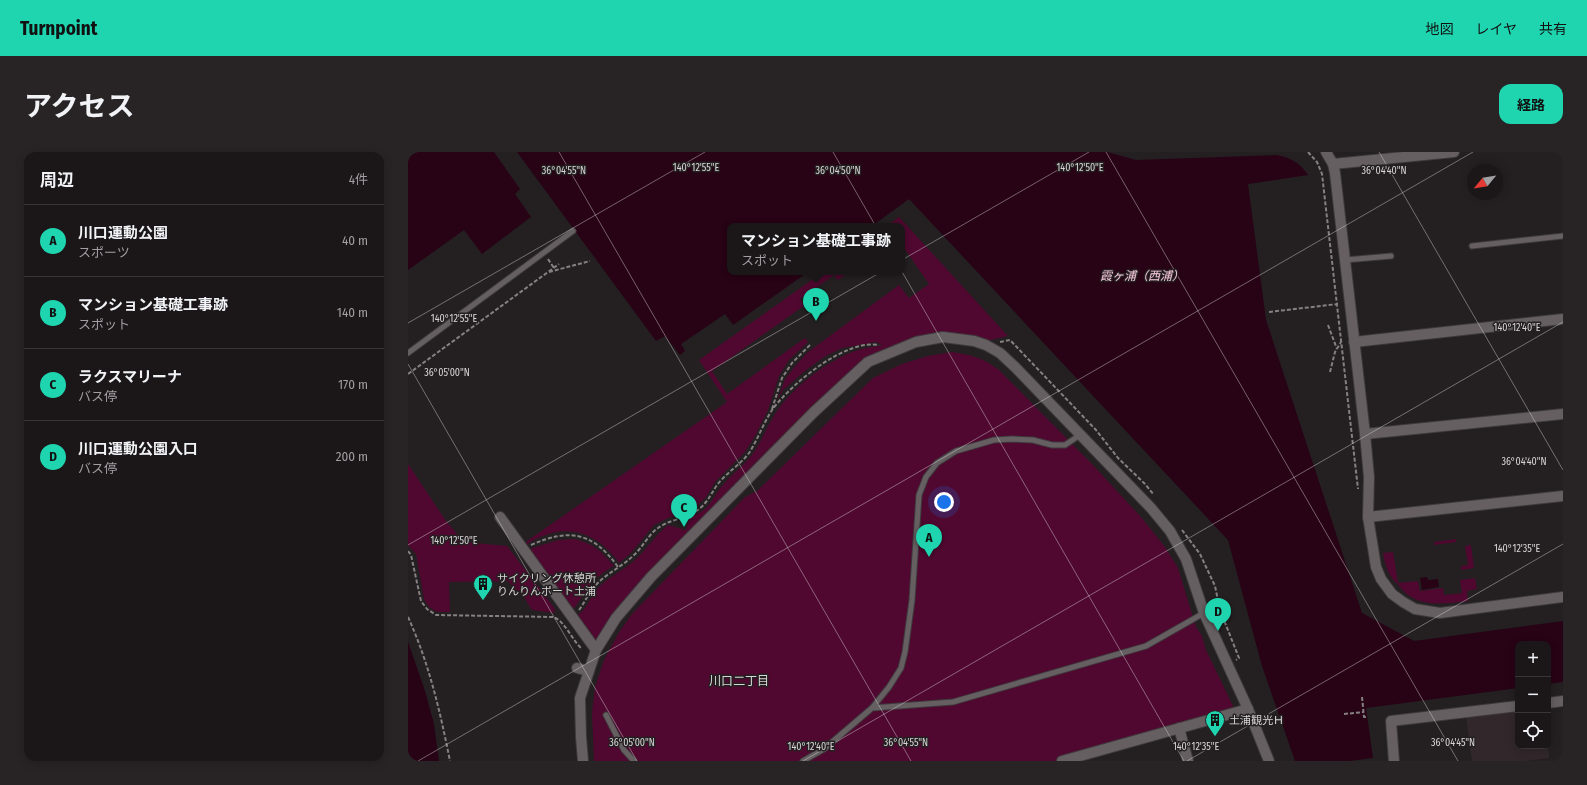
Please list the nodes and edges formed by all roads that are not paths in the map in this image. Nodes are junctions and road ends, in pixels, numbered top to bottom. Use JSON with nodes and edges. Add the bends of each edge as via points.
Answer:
{"nodes":[{"id":1,"x":1326,"y":152,"type":"edge"},
{"id":2,"x":1454,"y":152,"type":"edge"},
{"id":3,"x":1333,"y":164,"type":"junction"},
{"id":4,"x":573,"y":231,"type":"dead end"},
{"id":5,"x":1563,"y":236,"type":"edge"},
{"id":6,"x":1472,"y":246,"type":"dead end"},
{"id":7,"x":1391,"y":256,"type":"dead end"},
{"id":8,"x":1345,"y":260,"type":"junction"},
{"id":9,"x":1563,"y":319,"type":"edge"},
{"id":10,"x":1354,"y":342,"type":"junction"},
{"id":11,"x":408,"y":353,"type":"edge"},
{"id":12,"x":1563,"y":414,"type":"edge"},
{"id":13,"x":1365,"y":434,"type":"junction"},
{"id":14,"x":1080,"y":435,"type":"junction"},
{"id":15,"x":1563,"y":496,"type":"edge"},
{"id":16,"x":500,"y":517,"type":"dead end"},
{"id":17,"x":1368,"y":517,"type":"junction"},
{"id":18,"x":1563,"y":597,"type":"edge"},
{"id":19,"x":1204,"y":613,"type":"junction"},
{"id":20,"x":595,"y":653,"type":"junction"},
{"id":21,"x":577,"y":668,"type":"dead end"},
{"id":22,"x":588,"y":671,"type":"junction"},
{"id":23,"x":1563,"y":701,"type":"edge"},
{"id":24,"x":1551,"y":703,"type":"edge"},
{"id":25,"x":1515,"y":706,"type":"edge"},
{"id":26,"x":872,"y":708,"type":"junction"},
{"id":27,"x":1248,"y":709,"type":"junction"},
{"id":28,"x":606,"y":715,"type":"dead end"},
{"id":29,"x":1179,"y":728,"type":"junction"},
{"id":30,"x":583,"y":761,"type":"edge"},
{"id":31,"x":634,"y":761,"type":"edge"},
{"id":32,"x":803,"y":761,"type":"edge"},
{"id":33,"x":1062,"y":761,"type":"edge"},
{"id":34,"x":1188,"y":761,"type":"edge"},
{"id":35,"x":1269,"y":761,"type":"edge"},
{"id":36,"x":1394,"y":761,"type":"edge"}],
"edges":[{"from":1,"to":3,"type":"street"},
{"from":2,"to":3,"type":"street"},
{"from":3,"to":8,"type":"street"},
{"from":4,"to":11,"type":"lane"},
{"from":5,"to":6,"type":"lane"},
{"from":7,"to":8,"type":"lane"},
{"from":8,"to":10,"type":"street"},
{"from":9,"to":10,"type":"street"},
{"from":10,"to":13,"type":"street"},
{"from":12,"to":13,"type":"street"},
{"from":13,"to":17,"type":"street","via":[[1369,477]]},
{"from":14,"to":19,"type":"street","via":[[1170,531],[1186,559]]},
{"from":14,"to":20,"type":"street","via":[[1015,367],[1000,353],[986,345],[969,340],[943,338],[916,342],[868,362],[814,412],[652,577],[616,618]]},
{"from":14,"to":26,"type":"lane","via":[[1065,445],[1026,440],[994,440],[956,451],[937,463],[926,477],[919,495],[906,652],[901,668]]},
{"from":15,"to":17,"type":"street"},
{"from":16,"to":20,"type":"street"},
{"from":17,"to":18,"type":"street","via":[[1381,579],[1392,594],[1415,609],[1440,613]]},
{"from":19,"to":26,"type":"lane","via":[[1146,646],[953,702]]},
{"from":19,"to":27,"type":"street"},
{"from":20,"to":22,"type":"street"},
{"from":21,"to":22,"type":"street"},
{"from":22,"to":30,"type":"street","via":[[580,698]]},
{"from":23,"to":24,"type":"street"},
{"from":25,"to":36,"type":"street","via":[[1391,721]]},
{"from":26,"to":32,"type":"lane","via":[[824,749]]},
{"from":27,"to":29,"type":"street"},
{"from":27,"to":35,"type":"street"},
{"from":28,"to":31,"type":"lane","via":[[624,750]]},
{"from":29,"to":33,"type":"street"},
{"from":29,"to":34,"type":"street"}]}
